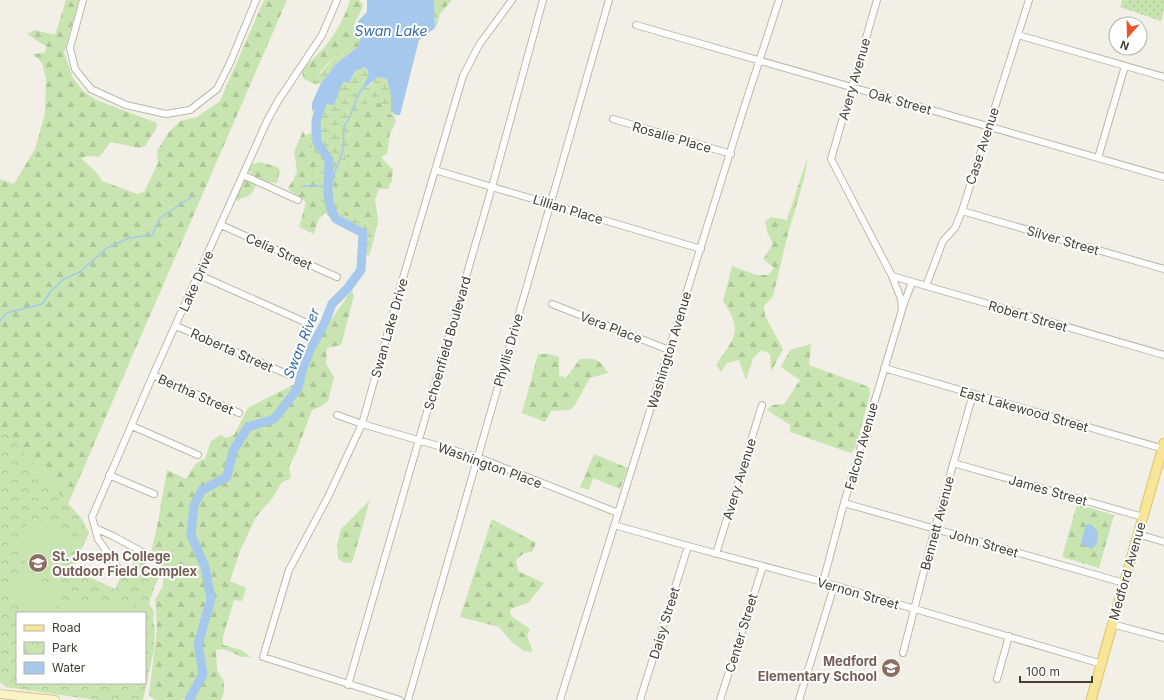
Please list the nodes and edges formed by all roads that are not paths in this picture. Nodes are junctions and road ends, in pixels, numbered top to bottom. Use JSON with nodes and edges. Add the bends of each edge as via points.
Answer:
{"nodes":[{"id":1,"x":83,"y":0,"type":"edge"},
{"id":2,"x":256,"y":0,"type":"edge"},
{"id":3,"x":337,"y":0,"type":"edge"},
{"id":4,"x":512,"y":0,"type":"edge"},
{"id":5,"x":543,"y":0,"type":"edge"},
{"id":6,"x":609,"y":0,"type":"edge"},
{"id":7,"x":779,"y":0,"type":"edge"},
{"id":8,"x":877,"y":0,"type":"edge"},
{"id":9,"x":1029,"y":0,"type":"edge"},
{"id":10,"x":636,"y":25,"type":"dead end"},
{"id":11,"x":1018,"y":35,"type":"junction"},
{"id":12,"x":760,"y":61,"type":"junction"},
{"id":13,"x":1125,"y":66,"type":"junction"},
{"id":14,"x":1164,"y":77,"type":"edge"},
{"id":15,"x":851,"y":88,"type":"junction"},
{"id":16,"x":613,"y":119,"type":"dead end"},
{"id":17,"x":988,"y":126,"type":"junction"},
{"id":18,"x":731,"y":154,"type":"junction"},
{"id":19,"x":1098,"y":158,"type":"junction"},
{"id":20,"x":831,"y":159,"type":"joint"},
{"id":21,"x":435,"y":170,"type":"junction"},
{"id":22,"x":243,"y":175,"type":"junction"},
{"id":23,"x":1164,"y":177,"type":"edge"},
{"id":24,"x":492,"y":187,"type":"junction"},
{"id":25,"x":298,"y":200,"type":"dead end"},
{"id":26,"x":550,"y":204,"type":"junction"},
{"id":27,"x":962,"y":211,"type":"junction"},
{"id":28,"x":221,"y":225,"type":"junction"},
{"id":29,"x":700,"y":249,"type":"junction"},
{"id":30,"x":1164,"y":269,"type":"edge"},
{"id":31,"x":199,"y":275,"type":"junction"},
{"id":32,"x":337,"y":276,"type":"dead end"},
{"id":33,"x":892,"y":276,"type":"junction"},
{"id":34,"x":912,"y":282,"type":"junction"},
{"id":35,"x":926,"y":286,"type":"junction"},
{"id":36,"x":552,"y":304,"type":"dead end"},
{"id":37,"x":902,"y":310,"type":"junction"},
{"id":38,"x":307,"y":323,"type":"dead end"},
{"id":39,"x":176,"y":326,"type":"junction"},
{"id":40,"x":669,"y":350,"type":"junction"},
{"id":41,"x":1164,"y":355,"type":"edge"},
{"id":42,"x":884,"y":368,"type":"junction"},
{"id":43,"x":287,"y":374,"type":"dead end"},
{"id":44,"x":153,"y":375,"type":"junction"},
{"id":45,"x":973,"y":394,"type":"junction"},
{"id":46,"x":762,"y":404,"type":"dead end"},
{"id":47,"x":240,"y":413,"type":"dead end"},
{"id":48,"x":337,"y":415,"type":"dead end"},
{"id":49,"x":362,"y":424,"type":"junction"},
{"id":50,"x":132,"y":426,"type":"junction"},
{"id":51,"x":418,"y":440,"type":"junction"},
{"id":52,"x":1164,"y":447,"type":"edge"},
{"id":53,"x":198,"y":455,"type":"dead end"},
{"id":54,"x":477,"y":457,"type":"junction"},
{"id":55,"x":953,"y":463,"type":"junction"},
{"id":56,"x":109,"y":475,"type":"junction"},
{"id":57,"x":154,"y":494,"type":"dead end"},
{"id":58,"x":844,"y":503,"type":"junction"},
{"id":59,"x":618,"y":513,"type":"junction"},
{"id":60,"x":1143,"y":517,"type":"junction"},
{"id":61,"x":614,"y":525,"type":"junction"},
{"id":62,"x":95,"y":528,"type":"junction"},
{"id":63,"x":935,"y":528,"type":"junction"},
{"id":64,"x":1138,"y":534,"type":"junction"},
{"id":65,"x":1164,"y":542,"type":"edge"},
{"id":66,"x":688,"y":546,"type":"junction"},
{"id":67,"x":146,"y":554,"type":"dead end"},
{"id":68,"x":716,"y":554,"type":"junction"},
{"id":69,"x":762,"y":566,"type":"junction"},
{"id":70,"x":118,"y":568,"type":"dead end"},
{"id":71,"x":823,"y":582,"type":"junction"},
{"id":72,"x":1124,"y":583,"type":"junction"},
{"id":73,"x":834,"y":586,"type":"junction"},
{"id":74,"x":914,"y":609,"type":"junction"},
{"id":75,"x":1112,"y":624,"type":"junction"},
{"id":76,"x":1009,"y":636,"type":"junction"},
{"id":77,"x":1164,"y":638,"type":"edge"},
{"id":78,"x":903,"y":653,"type":"dead end"},
{"id":79,"x":1102,"y":664,"type":"junction"},
{"id":80,"x":996,"y":679,"type":"dead end"},
{"id":81,"x":348,"y":685,"type":"junction"},
{"id":82,"x":0,"y":694,"type":"edge"},
{"id":83,"x":55,"y":700,"type":"edge"},
{"id":84,"x":400,"y":700,"type":"edge"},
{"id":85,"x":408,"y":700,"type":"edge"},
{"id":86,"x":560,"y":700,"type":"edge"},
{"id":87,"x":640,"y":700,"type":"edge"},
{"id":88,"x":720,"y":700,"type":"edge"},
{"id":89,"x":799,"y":700,"type":"edge"},
{"id":90,"x":1091,"y":700,"type":"edge"}],
"edges":[{"from":1,"to":2,"type":"street","via":[[70,48],[75,69],[91,89],[126,105],[166,114],[190,110],[217,89]]},
{"from":3,"to":22,"type":"street","name":"Lake Drive","via":[[322,35],[278,101]]},
{"from":4,"to":21,"type":"street","name":"Swan Lake Drive","via":[[469,62]]},
{"from":5,"to":24,"type":"street","name":"Schoenfield Boulevard"},
{"from":6,"to":26,"type":"street","name":"Phyllis Drive"},
{"from":7,"to":12,"type":"street","name":"Washington Avenue"},
{"from":8,"to":15,"type":"street","name":"Avery Avenue"},
{"from":9,"to":11,"type":"street","name":"Case Avenue"},
{"from":10,"to":12,"type":"street","name":"Oak Street"},
{"from":11,"to":13,"type":"street"},
{"from":11,"to":17,"type":"street","name":"Case Avenue"},
{"from":12,"to":15,"type":"street","name":"Oak Street"},
{"from":12,"to":18,"type":"street","name":"Washington Avenue"},
{"from":13,"to":14,"type":"street"},
{"from":13,"to":19,"type":"street"},
{"from":15,"to":17,"type":"street","name":"Oak Street"},
{"from":15,"to":20,"type":"street","name":"Avery Avenue"},
{"from":16,"to":18,"type":"street","name":"Rosalie Place"},
{"from":17,"to":19,"type":"street","name":"Oak Street"},
{"from":17,"to":27,"type":"street","name":"Case Avenue"},
{"from":18,"to":29,"type":"street","name":"Washington Avenue"},
{"from":19,"to":23,"type":"street","name":"Oak Street"},
{"from":20,"to":33,"type":"street","name":"Falcon Avenue"},
{"from":21,"to":24,"type":"street","name":"Lillian Place"},
{"from":21,"to":49,"type":"street","name":"Swan Lake Drive"},
{"from":22,"to":25,"type":"street"},
{"from":22,"to":28,"type":"street","name":"Lake Drive"},
{"from":24,"to":26,"type":"street","name":"Lillian Place"},
{"from":24,"to":51,"type":"street","name":"Schoenfield Boulevard"},
{"from":26,"to":29,"type":"street","name":"Lillian Place"},
{"from":26,"to":54,"type":"street","name":"Phyllis Drive"},
{"from":27,"to":30,"type":"street","name":"Silver Street"},
{"from":27,"to":35,"type":"street","name":"Case Avenue","via":[[956,228],[943,241]]},
{"from":28,"to":31,"type":"street","name":"Lake Drive"},
{"from":28,"to":32,"type":"street","name":"Celia Street"},
{"from":29,"to":40,"type":"street","name":"Washington Avenue"},
{"from":31,"to":38,"type":"street"},
{"from":31,"to":39,"type":"street","name":"Lake Drive"},
{"from":33,"to":34,"type":"street","name":"Robert Street"},
{"from":33,"to":37,"type":"street","name":"Falcon Avenue","via":[[901,299]]},
{"from":34,"to":35,"type":"street","name":"Robert Street"},
{"from":34,"to":37,"type":"street","name":"Falcon Avenue"},
{"from":35,"to":41,"type":"street","name":"Robert Street"},
{"from":36,"to":40,"type":"street","name":"Vera Place"},
{"from":37,"to":42,"type":"street","name":"Falcon Avenue"},
{"from":39,"to":43,"type":"street","name":"Roberta Street"},
{"from":39,"to":44,"type":"street","name":"Lake Drive"},
{"from":40,"to":59,"type":"street","name":"Washington Avenue"},
{"from":42,"to":45,"type":"street","name":"East Lakewood Street"},
{"from":42,"to":58,"type":"street","name":"Falcon Avenue"},
{"from":44,"to":47,"type":"street","name":"Bertha Street"},
{"from":44,"to":50,"type":"street","name":"Lake Drive"},
{"from":45,"to":52,"type":"street","name":"East Lakewood Street"},
{"from":45,"to":55,"type":"street","name":"Bennett Avenue"},
{"from":46,"to":68,"type":"street","name":"Avery Avenue"},
{"from":48,"to":49,"type":"street","name":"Washington Place"},
{"from":49,"to":51,"type":"street","name":"Washington Place"},
{"from":49,"to":81,"type":"street","name":"Swan Lake Drive","via":[[328,497],[289,570],[263,657]]},
{"from":50,"to":53,"type":"street"},
{"from":50,"to":56,"type":"street","name":"Lake Drive"},
{"from":51,"to":54,"type":"street","name":"Washington Place"},
{"from":51,"to":81,"type":"street","name":"Schoenfield Boulevard"},
{"from":52,"to":60,"type":"main road","name":"Medford Avenue"},
{"from":54,"to":59,"type":"street","name":"Washington Place"},
{"from":54,"to":85,"type":"street","name":"Phyllis Drive"},
{"from":55,"to":60,"type":"street","name":"James Street"},
{"from":55,"to":63,"type":"street","name":"Bennett Avenue"},
{"from":56,"to":57,"type":"street"},
{"from":56,"to":62,"type":"street","name":"Lake Drive","via":[[92,517]]},
{"from":58,"to":63,"type":"street","name":"John Street"},
{"from":58,"to":71,"type":"street","name":"Falcon Avenue"},
{"from":59,"to":61,"type":"street","name":"Washington Avenue"},
{"from":60,"to":64,"type":"main road","name":"Medford Avenue"},
{"from":61,"to":66,"type":"street","name":"Vernon Street"},
{"from":61,"to":86,"type":"street","name":"Washington Avenue"},
{"from":62,"to":67,"type":"street"},
{"from":62,"to":70,"type":"street","name":"Lake Drive","via":[[98,539]]},
{"from":63,"to":72,"type":"street","name":"John Street"},
{"from":63,"to":74,"type":"street","name":"Bennett Avenue"},
{"from":64,"to":65,"type":"street"},
{"from":64,"to":72,"type":"main road","name":"Medford Avenue"},
{"from":66,"to":68,"type":"street","name":"Vernon Street"},
{"from":66,"to":87,"type":"street","name":"Daisy Street"},
{"from":68,"to":69,"type":"street","name":"Vernon Street"},
{"from":69,"to":71,"type":"street","name":"Vernon Street"},
{"from":69,"to":88,"type":"street","name":"Center Street"},
{"from":71,"to":73,"type":"street","name":"Vernon Street"},
{"from":72,"to":75,"type":"main road","name":"Medford Avenue"},
{"from":73,"to":74,"type":"street","name":"Vernon Street"},
{"from":73,"to":89,"type":"street"},
{"from":74,"to":76,"type":"street","name":"Vernon Street"},
{"from":74,"to":78,"type":"street","name":"Bennett Avenue"},
{"from":75,"to":77,"type":"street"},
{"from":75,"to":79,"type":"main road","name":"Medford Avenue"},
{"from":76,"to":79,"type":"street","name":"Vernon Street"},
{"from":76,"to":80,"type":"street"},
{"from":79,"to":90,"type":"main road","name":"Medford Avenue"},
{"from":81,"to":84,"type":"street"},
{"from":82,"to":83,"type":"main road"}]}
